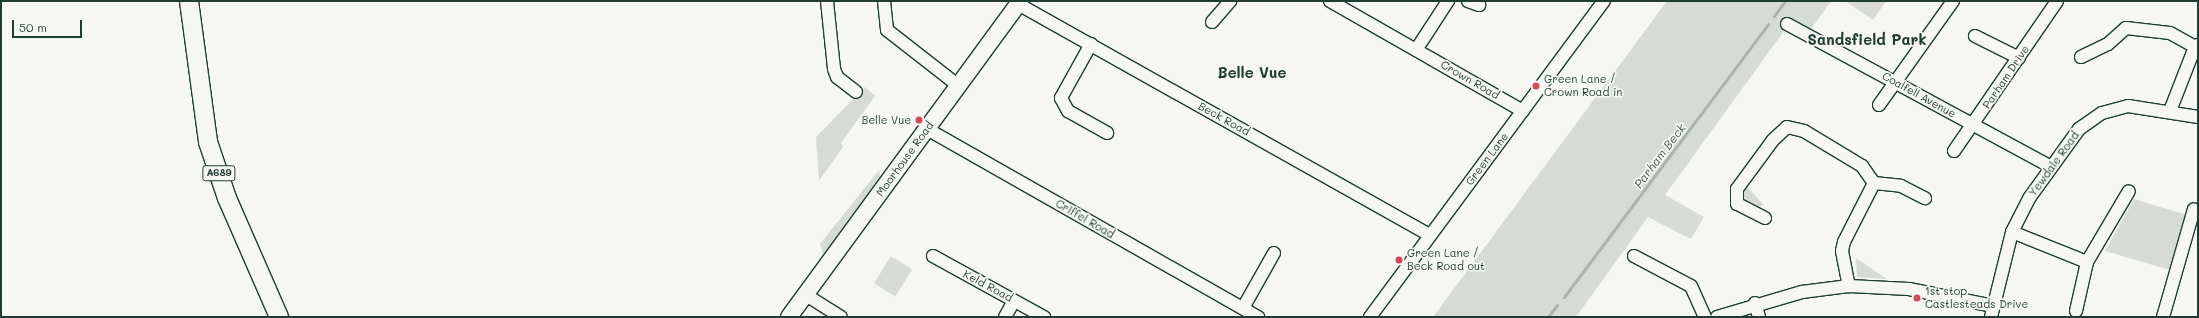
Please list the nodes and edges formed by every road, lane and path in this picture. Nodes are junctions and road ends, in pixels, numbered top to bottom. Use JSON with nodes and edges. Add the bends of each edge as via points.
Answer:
{"nodes":[{"id":1,"x":190,"y":1,"type":"edge"},
{"id":2,"x":195,"y":1,"type":"edge"},
{"id":3,"x":827,"y":1,"type":"edge"},
{"id":4,"x":884,"y":1,"type":"edge"},
{"id":5,"x":1230,"y":1,"type":"edge"},
{"id":6,"x":1330,"y":1,"type":"edge"},
{"id":7,"x":1448,"y":1,"type":"edge"},
{"id":8,"x":1604,"y":1,"type":"edge"},
{"id":9,"x":1953,"y":1,"type":"edge"},
{"id":10,"x":2057,"y":1,"type":"edge"},
{"id":11,"x":1019,"y":2,"type":"edge"},
{"id":12,"x":1345,"y":5,"type":"edge"},
{"id":13,"x":192,"y":19,"type":"junction"},
{"id":14,"x":1212,"y":22,"type":"dead end"},
{"id":15,"x":1787,"y":24,"type":"dead end"},
{"id":16,"x":1975,"y":36,"type":"dead end"},
{"id":17,"x":1091,"y":44,"type":"junction"},
{"id":18,"x":2196,"y":46,"type":"edge"},
{"id":19,"x":1416,"y":50,"type":"junction"},
{"id":20,"x":2081,"y":57,"type":"dead end"},
{"id":21,"x":2019,"y":58,"type":"junction"},
{"id":22,"x":1896,"y":82,"type":"junction"},
{"id":23,"x":959,"y":86,"type":"junction"},
{"id":24,"x":856,"y":92,"type":"dead end"},
{"id":25,"x":1879,"y":105,"type":"dead end"},
{"id":26,"x":1524,"y":111,"type":"junction"},
{"id":27,"x":2170,"y":111,"type":"junction"},
{"id":28,"x":2198,"y":117,"type":"edge"},
{"id":29,"x":1974,"y":125,"type":"junction"},
{"id":30,"x":927,"y":129,"type":"junction"},
{"id":31,"x":1107,"y":133,"type":"dead end"},
{"id":32,"x":1954,"y":151,"type":"dead end"},
{"id":33,"x":2052,"y":167,"type":"junction"},
{"id":34,"x":1874,"y":183,"type":"junction"},
{"id":35,"x":2129,"y":191,"type":"dead end"},
{"id":36,"x":1924,"y":198,"type":"dead end"},
{"id":37,"x":2194,"y":209,"type":"dead end"},
{"id":38,"x":1765,"y":218,"type":"dead end"},
{"id":39,"x":2012,"y":232,"type":"junction"},
{"id":40,"x":1430,"y":235,"type":"junction"},
{"id":41,"x":1274,"y":254,"type":"dead end"},
{"id":42,"x":933,"y":256,"type":"dead end"},
{"id":43,"x":1634,"y":256,"type":"dead end"},
{"id":44,"x":2087,"y":262,"type":"junction"},
{"id":45,"x":1849,"y":286,"type":"junction"},
{"id":46,"x":806,"y":295,"type":"junction"},
{"id":47,"x":1014,"y":300,"type":"junction"},
{"id":48,"x":1755,"y":303,"type":"junction"},
{"id":49,"x":1242,"y":308,"type":"junction"},
{"id":50,"x":2076,"y":311,"type":"dead end"},
{"id":51,"x":1992,"y":312,"type":"edge"},
{"id":52,"x":279,"y":317,"type":"edge"},
{"id":53,"x":789,"y":317,"type":"edge"},
{"id":54,"x":841,"y":317,"type":"edge"},
{"id":55,"x":1005,"y":317,"type":"edge"},
{"id":56,"x":1044,"y":317,"type":"edge"},
{"id":57,"x":1258,"y":317,"type":"edge"},
{"id":58,"x":1370,"y":317,"type":"edge"},
{"id":59,"x":1705,"y":317,"type":"edge"},
{"id":60,"x":1717,"y":317,"type":"edge"},
{"id":61,"x":1760,"y":317,"type":"edge"},
{"id":62,"x":2163,"y":317,"type":"edge"}],
"edges":[{"from":1,"to":13,"type":"highway","number":"A689"},
{"from":2,"to":13,"type":"highway","number":"A689"},
{"from":3,"to":24,"type":"street","via":[[834,69],[837,77]]},
{"from":4,"to":23,"type":"street","via":[[887,30]]},
{"from":5,"to":14,"type":"street"},
{"from":6,"to":12,"type":"street","name":"Crown Road"},
{"from":7,"to":19,"type":"street"},
{"from":8,"to":26,"type":"street","name":"Green Lane"},
{"from":9,"to":22,"type":"street"},
{"from":10,"to":21,"type":"street","name":"Parham Drive"},
{"from":11,"to":17,"type":"street","name":"Beck Road"},
{"from":11,"to":23,"type":"main road","name":"Moorhouse Road"},
{"from":12,"to":19,"type":"street","name":"Crown Road"},
{"from":13,"to":52,"type":"highway","number":"A689","via":[[208,142],[228,198]]},
{"from":15,"to":22,"type":"street","name":"Coalfell Avenue"},
{"from":16,"to":21,"type":"street"},
{"from":17,"to":31,"type":"street","via":[[1061,98],[1068,111]]},
{"from":17,"to":40,"type":"street","name":"Beck Road"},
{"from":18,"to":20,"type":"street","via":[[2170,33],[2126,28],[2108,44]]},
{"from":18,"to":27,"type":"street"},
{"from":19,"to":26,"type":"street","name":"Crown Road"},
{"from":21,"to":29,"type":"street","name":"Parham Drive"},
{"from":22,"to":25,"type":"street"},
{"from":22,"to":29,"type":"street","name":"Coalfell Avenue"},
{"from":23,"to":30,"type":"main road","name":"Moorhouse Road"},
{"from":26,"to":40,"type":"street","name":"Green Lane"},
{"from":27,"to":28,"type":"street","name":"Yewdale Road"},
{"from":27,"to":33,"type":"street","name":"Yewdale Road","via":[[2128,106],[2102,113],[2079,129]]},
{"from":29,"to":32,"type":"street","name":"Parham Drive"},
{"from":29,"to":33,"type":"street","name":"Coalfell Avenue"},
{"from":30,"to":46,"type":"main road","name":"Moorhouse Road"},
{"from":30,"to":49,"type":"street","name":"Criffel Road"},
{"from":33,"to":39,"type":"street","name":"Yewdale Road","via":[[2030,197]]},
{"from":34,"to":36,"type":"street","via":[[1901,186]]},
{"from":34,"to":38,"type":"street","via":[[1862,166],[1848,156],[1804,131],[1787,127],[1773,140],[1737,190],[1737,204]]},
{"from":34,"to":45,"type":"street","via":[[1844,242]]},
{"from":35,"to":44,"type":"street"},
{"from":37,"to":62,"type":"street"},
{"from":39,"to":44,"type":"street"},
{"from":39,"to":51,"type":"street","name":"Yewdale Road"},
{"from":40,"to":58,"type":"street","name":"Green Lane"},
{"from":41,"to":49,"type":"street"},
{"from":42,"to":47,"type":"street","name":"Keld Road"},
{"from":43,"to":59,"type":"street","via":[[1691,286]]},
{"from":44,"to":50,"type":"street"},
{"from":45,"to":48,"type":"street"},
{"from":45,"to":51,"type":"street","via":[[1909,289]]},
{"from":46,"to":53,"type":"main road","name":"Moorhouse Road"},
{"from":46,"to":54,"type":"street"},
{"from":47,"to":55,"type":"street"},
{"from":47,"to":56,"type":"street","name":"Keld Road"},
{"from":48,"to":60,"type":"street"},
{"from":48,"to":61,"type":"street"},
{"from":49,"to":57,"type":"street","name":"Criffel Road"}]}
